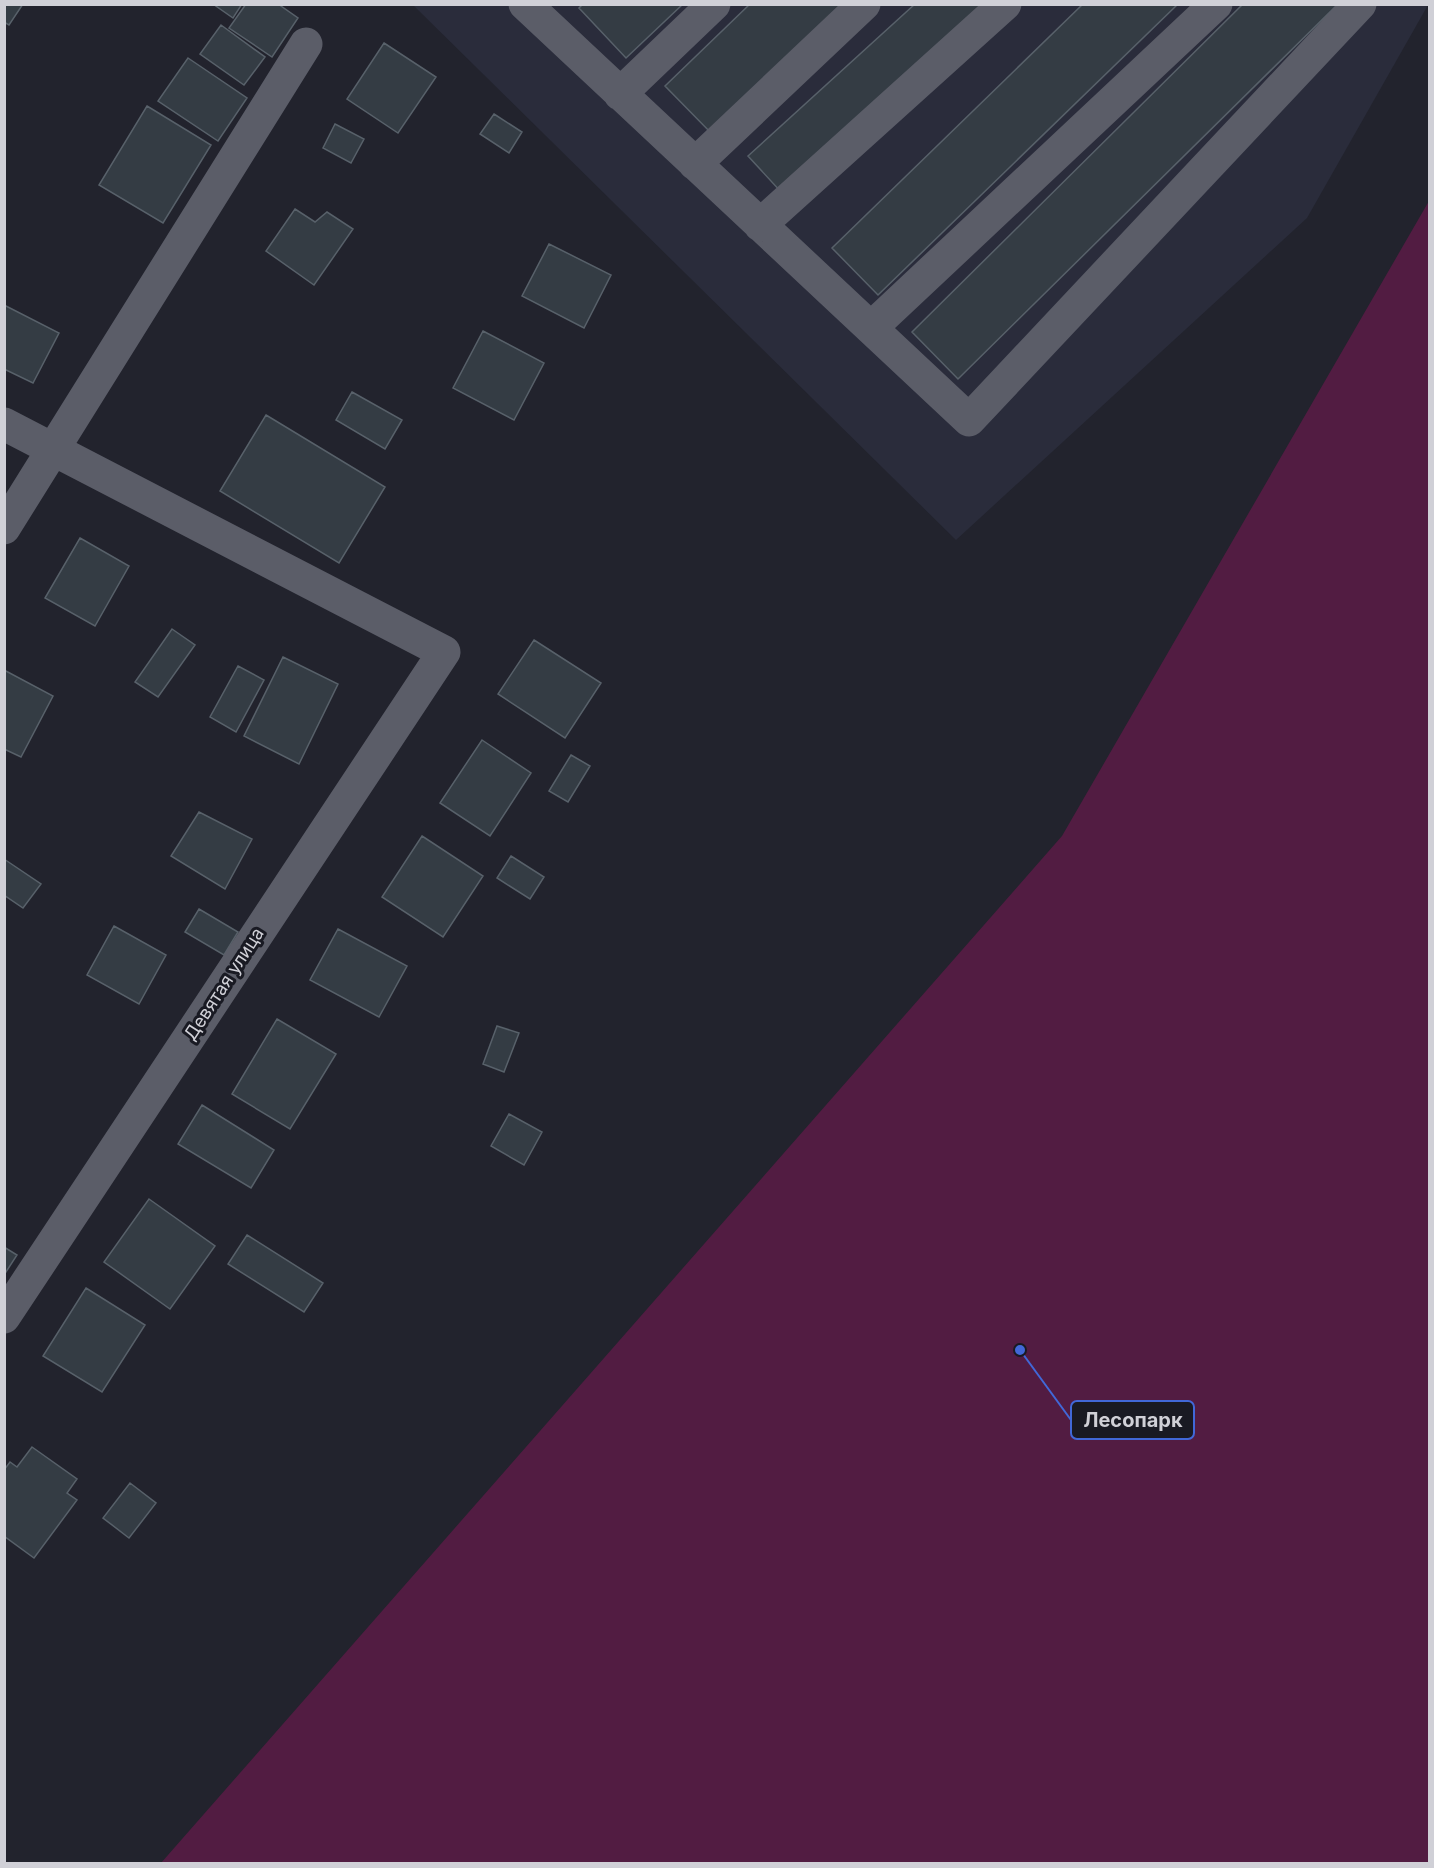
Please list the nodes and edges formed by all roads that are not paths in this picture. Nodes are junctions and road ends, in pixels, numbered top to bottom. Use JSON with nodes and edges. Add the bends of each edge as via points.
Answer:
{"nodes":[{"id":1,"x":525,"y":4,"type":"edge"},
{"id":2,"x":714,"y":4,"type":"edge"},
{"id":3,"x":864,"y":4,"type":"edge"},
{"id":4,"x":1005,"y":4,"type":"edge"},
{"id":5,"x":1216,"y":4,"type":"edge"},
{"id":6,"x":1360,"y":4,"type":"edge"},
{"id":7,"x":306,"y":44,"type":"dead end"},
{"id":8,"x":620,"y":94,"type":"junction"},
{"id":9,"x":695,"y":164,"type":"junction"},
{"id":10,"x":760,"y":225,"type":"junction"},
{"id":11,"x":871,"y":328,"type":"junction"},
{"id":12,"x":4,"y":424,"type":"edge"},
{"id":13,"x":53,"y":450,"type":"junction"},
{"id":14,"x":4,"y":528,"type":"edge"},
{"id":15,"x":4,"y":1317,"type":"edge"}],
"edges":[{"from":1,"to":8,"type":"street"},
{"from":2,"to":8,"type":"street"},
{"from":3,"to":9,"type":"street"},
{"from":4,"to":10,"type":"street"},
{"from":5,"to":11,"type":"street"},
{"from":6,"to":11,"type":"street","via":[[969,420]]},
{"from":7,"to":13,"type":"street"},
{"from":8,"to":9,"type":"street"},
{"from":9,"to":10,"type":"street"},
{"from":10,"to":11,"type":"street"},
{"from":12,"to":13,"type":"street"},
{"from":13,"to":14,"type":"street"},
{"from":13,"to":15,"type":"street","name":"Девятая улица","via":[[444,652]]}]}
